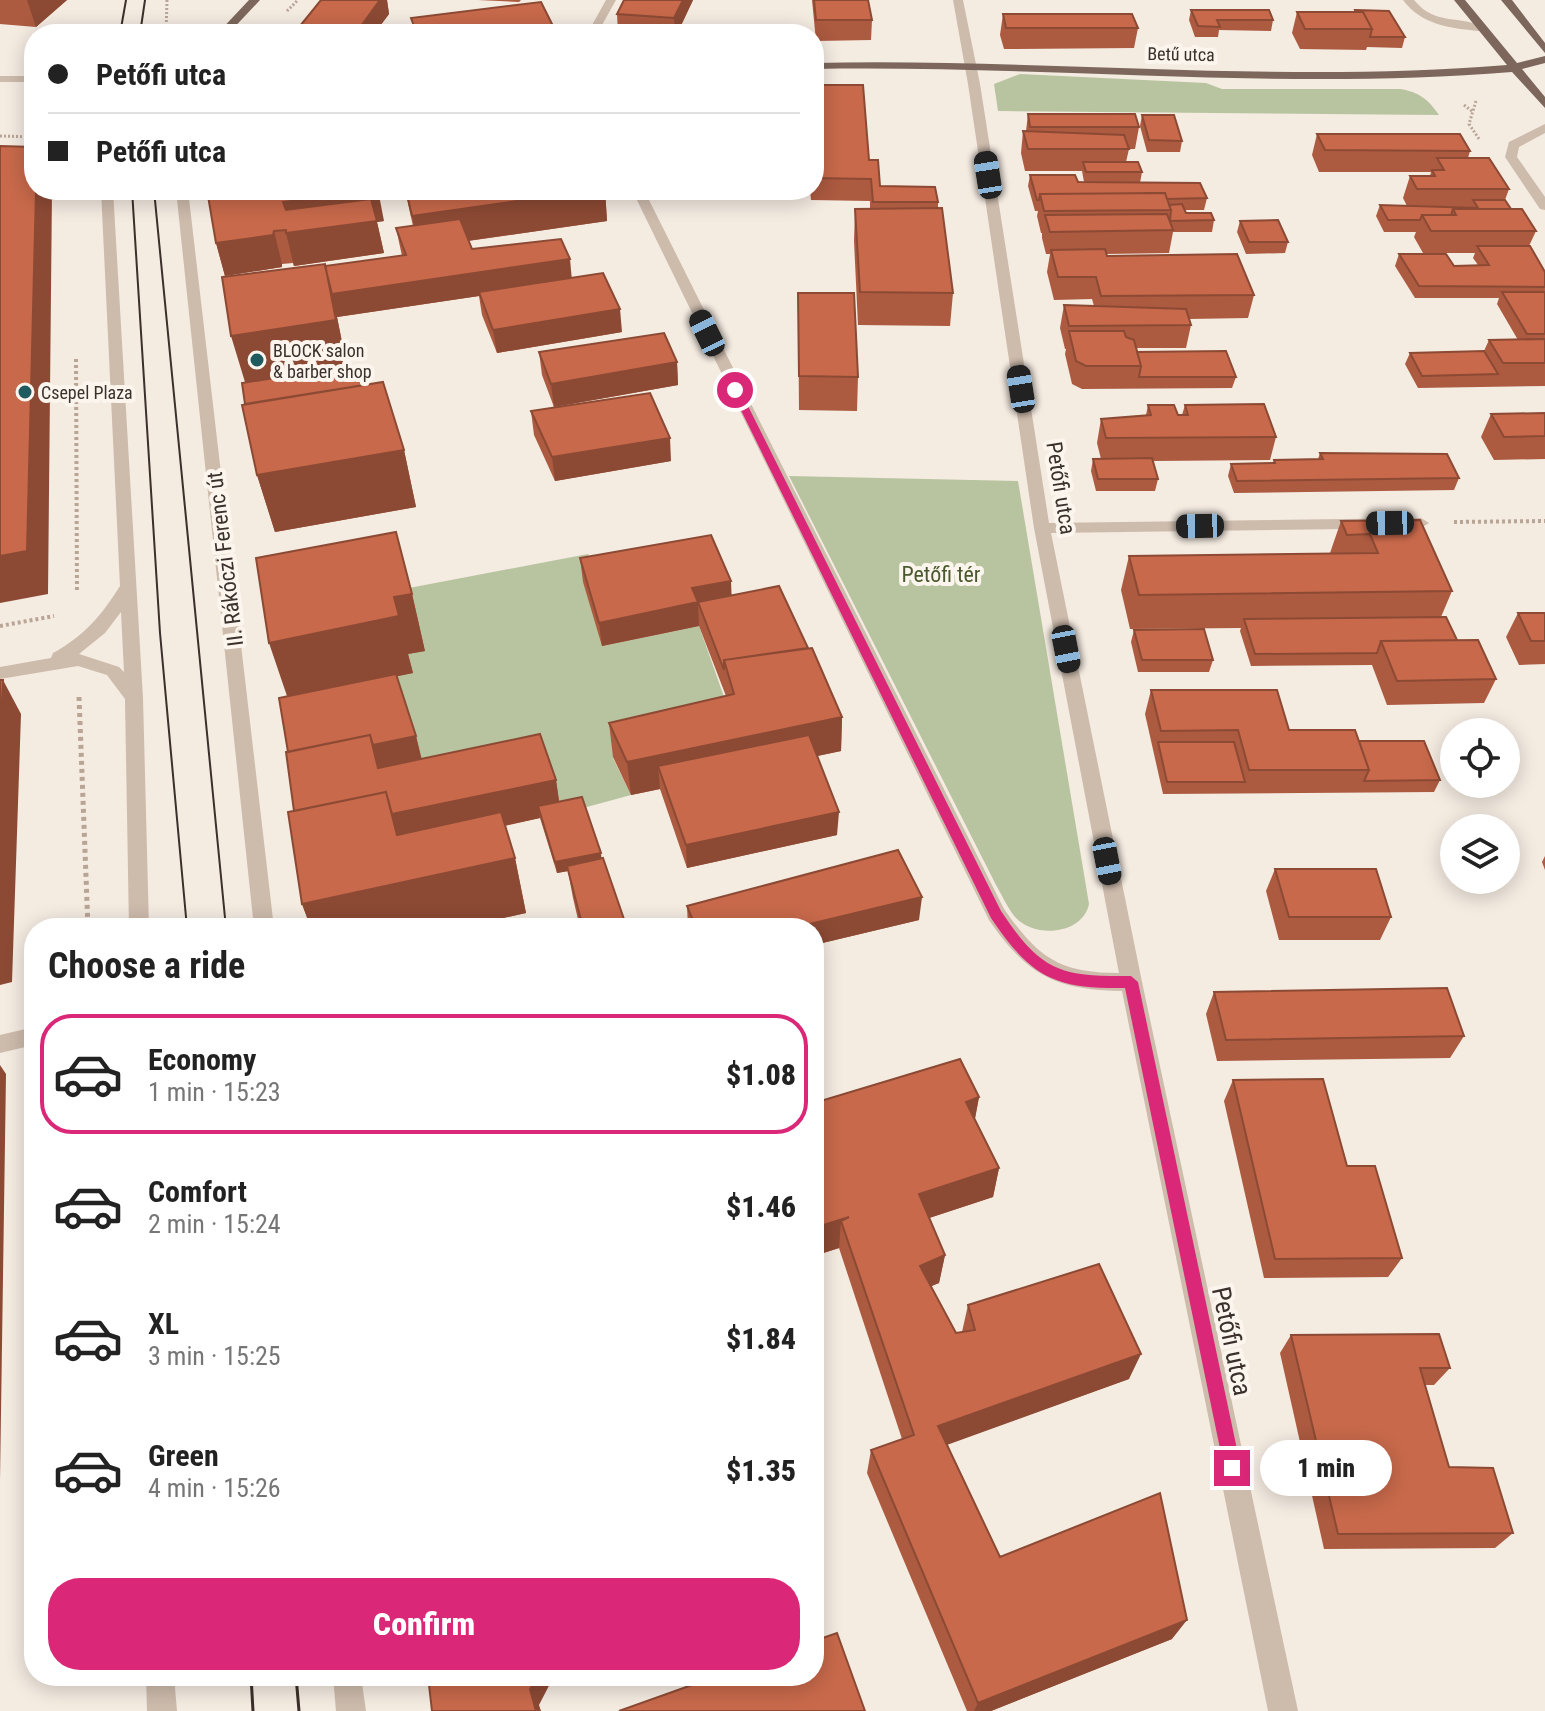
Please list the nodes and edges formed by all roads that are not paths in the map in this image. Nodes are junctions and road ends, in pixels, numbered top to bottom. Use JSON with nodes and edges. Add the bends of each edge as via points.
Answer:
{"nodes":[{"id":1,"x":255,"y":0,"type":"edge"},
{"id":2,"x":611,"y":0,"type":"edge"},
{"id":3,"x":958,"y":0,"type":"edge"},
{"id":4,"x":1408,"y":0,"type":"edge"},
{"id":5,"x":1459,"y":0,"type":"edge"},
{"id":6,"x":1506,"y":0,"type":"edge"},
{"id":7,"x":232,"y":24,"type":"edge"},
{"id":8,"x":598,"y":24,"type":"edge"},
{"id":9,"x":1479,"y":28,"type":"junction"},
{"id":10,"x":1545,"y":50,"type":"edge"},
{"id":11,"x":1545,"y":59,"type":"edge"},
{"id":12,"x":971,"y":65,"type":"junction"},
{"id":13,"x":824,"y":66,"type":"edge"},
{"id":14,"x":1515,"y":70,"type":"junction"},
{"id":15,"x":0,"y":79,"type":"edge"},
{"id":16,"x":24,"y":79,"type":"edge"},
{"id":17,"x":1545,"y":104,"type":"edge"},
{"id":18,"x":1545,"y":128,"type":"edge"},
{"id":19,"x":108,"y":200,"type":"edge"},
{"id":20,"x":183,"y":200,"type":"edge"},
{"id":21,"x":643,"y":200,"type":"edge"},
{"id":22,"x":1545,"y":206,"type":"edge"},
{"id":23,"x":1421,"y":523,"type":"edge"},
{"id":24,"x":1042,"y":528,"type":"junction"},
{"id":25,"x":127,"y":588,"type":"junction"},
{"id":26,"x":40,"y":666,"type":"junction"},
{"id":27,"x":0,"y":673,"type":"edge"},
{"id":28,"x":134,"y":698,"type":"junction"},
{"id":29,"x":139,"y":918,"type":"edge"},
{"id":30,"x":263,"y":918,"type":"edge"},
{"id":31,"x":1131,"y":982,"type":"junction"},
{"id":32,"x":24,"y":1038,"type":"edge"},
{"id":33,"x":0,"y":1044,"type":"edge"},
{"id":34,"x":161,"y":1686,"type":"edge"},
{"id":35,"x":348,"y":1686,"type":"edge"},
{"id":36,"x":162,"y":1711,"type":"edge"},
{"id":37,"x":351,"y":1711,"type":"edge"},
{"id":38,"x":1283,"y":1711,"type":"edge"}],
"edges":[{"from":1,"to":7,"type":"main road"},
{"from":2,"to":8,"type":"street"},
{"from":3,"to":12,"type":"street","name":"Petőfi utca"},
{"from":4,"to":9,"type":"street","via":[[1429,19]]},
{"from":5,"to":9,"type":"main road"},
{"from":6,"to":10,"type":"main road"},
{"from":9,"to":14,"type":"main road"},
{"from":11,"to":14,"type":"main road","name":"Betű utca"},
{"from":12,"to":13,"type":"main road","name":"Betű utca"},
{"from":12,"to":14,"type":"main road","name":"Betű utca","via":[[1198,73]]},
{"from":12,"to":24,"type":"street","name":"Petőfi utca"},
{"from":14,"to":17,"type":"main road"},
{"from":15,"to":16,"type":"street"},
{"from":18,"to":22,"type":"street","via":[[1513,145],[1511,157]]},
{"from":19,"to":25,"type":"street"},
{"from":20,"to":30,"type":"street","name":"II. Rákóczi Ferenc út"},
{"from":21,"to":31,"type":"street","via":[[996,914],[1021,953],[1055,975],[1085,983]]},
{"from":23,"to":24,"type":"street"},
{"from":24,"to":31,"type":"street","name":"Petőfi utca"},
{"from":25,"to":26,"type":"street","via":[[104,626],[76,650]]},
{"from":25,"to":28,"type":"street"},
{"from":26,"to":27,"type":"street"},
{"from":26,"to":28,"type":"street","via":[[78,660],[113,671]]},
{"from":28,"to":29,"type":"street"},
{"from":31,"to":38,"type":"street","name":"Petőfi utca"},
{"from":32,"to":33,"type":"street"},
{"from":34,"to":36,"type":"street"},
{"from":35,"to":37,"type":"street"}]}
